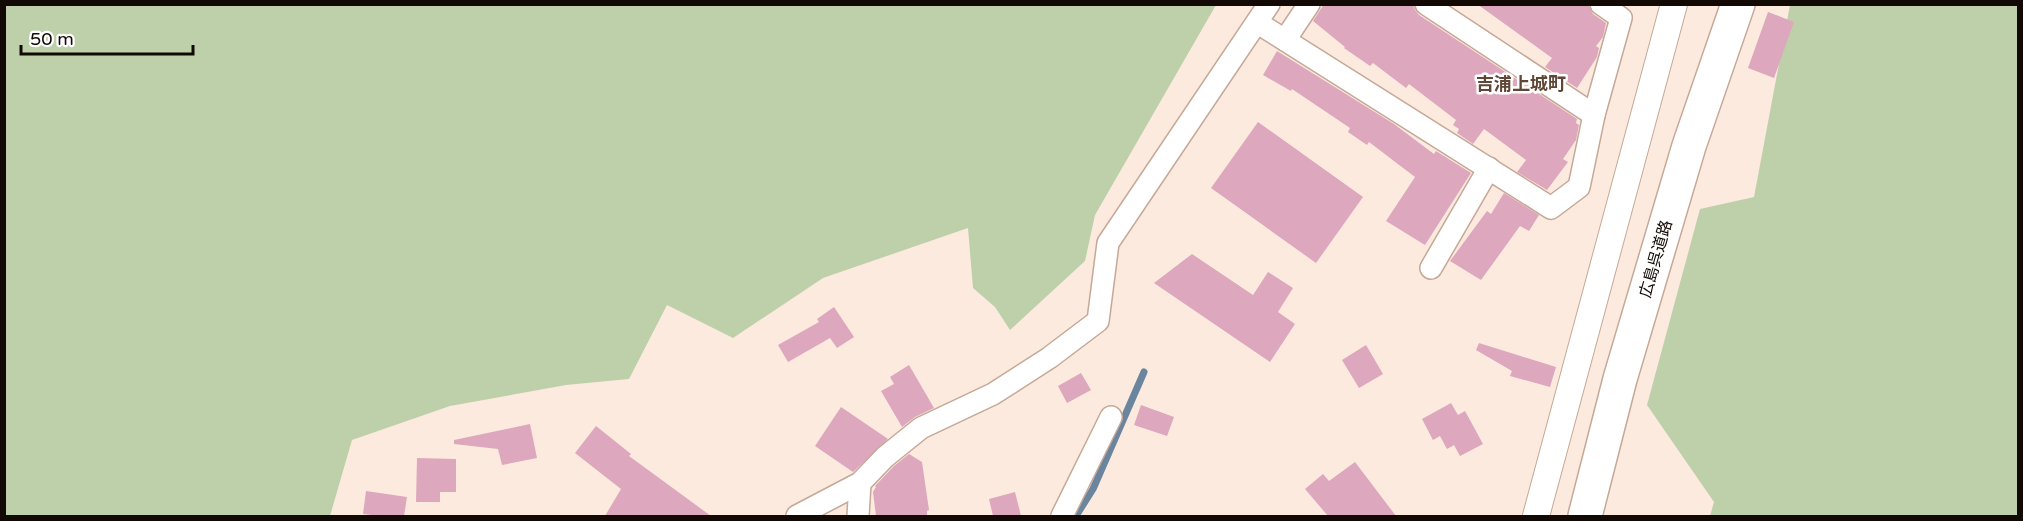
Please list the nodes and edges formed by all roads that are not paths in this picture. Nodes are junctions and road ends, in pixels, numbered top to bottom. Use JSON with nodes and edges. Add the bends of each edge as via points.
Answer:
{"nodes":[{"id":1,"x":1269,"y":4,"type":"edge"},
{"id":2,"x":1309,"y":4,"type":"edge"},
{"id":3,"x":1426,"y":4,"type":"edge"},
{"id":4,"x":1601,"y":4,"type":"edge"},
{"id":5,"x":1674,"y":4,"type":"edge"},
{"id":6,"x":1738,"y":4,"type":"edge"},
{"id":7,"x":1258,"y":23,"type":"junction"},
{"id":8,"x":1285,"y":40,"type":"junction"},
{"id":9,"x":1594,"y":115,"type":"junction"},
{"id":10,"x":1489,"y":168,"type":"junction"},
{"id":11,"x":1431,"y":268,"type":"dead end"},
{"id":12,"x":1111,"y":417,"type":"dead end"},
{"id":13,"x":860,"y":483,"type":"junction"},
{"id":14,"x":797,"y":516,"type":"edge"},
{"id":15,"x":858,"y":516,"type":"edge"},
{"id":16,"x":1062,"y":516,"type":"edge"},
{"id":17,"x":1536,"y":516,"type":"edge"},
{"id":18,"x":1585,"y":516,"type":"edge"}],
"edges":[{"from":1,"to":7,"type":"street"},
{"from":2,"to":8,"type":"street"},
{"from":3,"to":9,"type":"street"},
{"from":4,"to":9,"type":"street","via":[[1621,18]]},
{"from":5,"to":17,"type":"street"},
{"from":6,"to":18,"type":"highway","name":"広島呉道路","via":[[1689,146],[1620,379]]},
{"from":7,"to":8,"type":"street"},
{"from":7,"to":13,"type":"street","via":[[1107,243],[1098,321],[993,394],[921,428]]},
{"from":8,"to":10,"type":"street"},
{"from":9,"to":10,"type":"street","via":[[1579,187],[1551,207]]},
{"from":10,"to":11,"type":"street"},
{"from":12,"to":16,"type":"street"},
{"from":13,"to":14,"type":"street"},
{"from":13,"to":15,"type":"street"}]}
